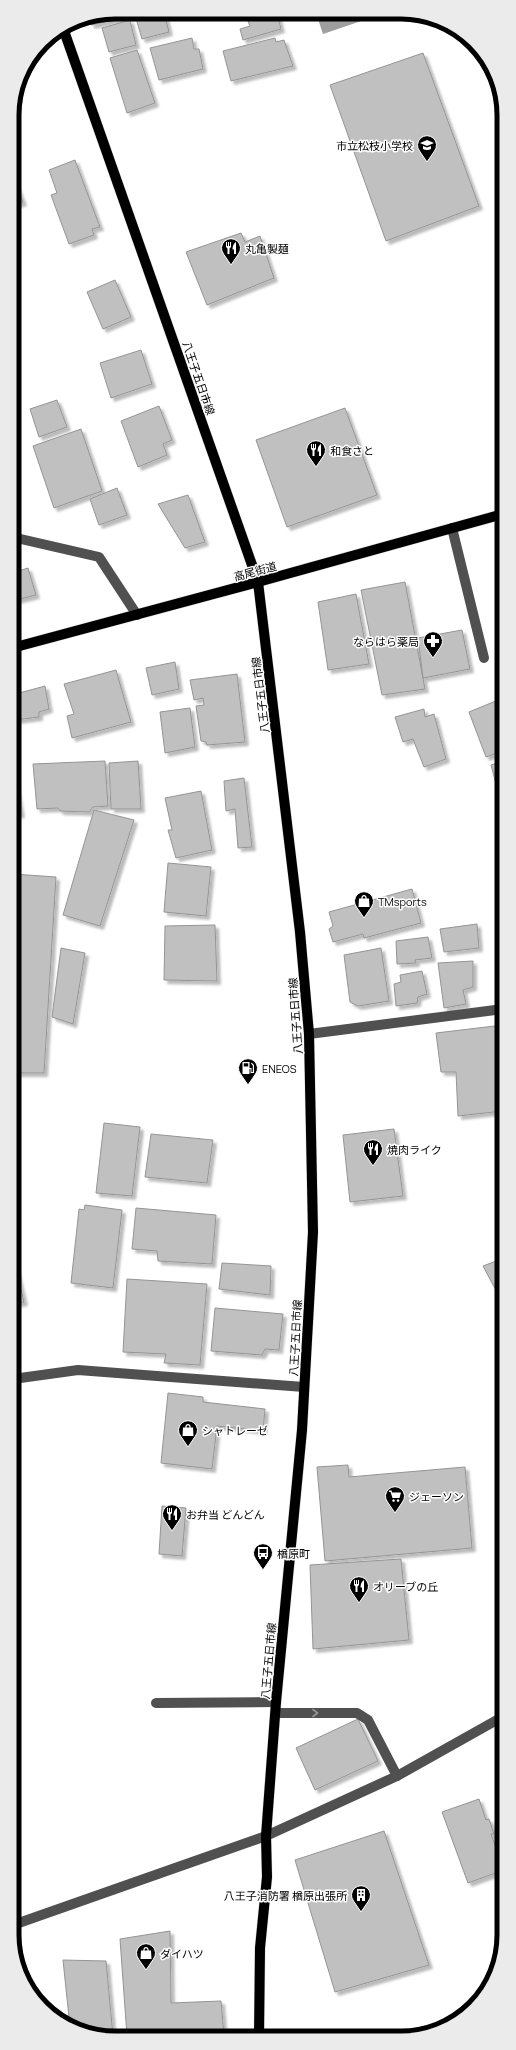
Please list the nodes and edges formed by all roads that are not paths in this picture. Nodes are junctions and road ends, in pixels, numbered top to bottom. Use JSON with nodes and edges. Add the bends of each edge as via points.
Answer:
{"nodes":[{"id":1,"x":65,"y":33,"type":"edge"},
{"id":2,"x":497,"y":516,"type":"edge"},
{"id":3,"x":452,"y":528,"type":"junction"},
{"id":4,"x":19,"y":539,"type":"edge"},
{"id":5,"x":258,"y":582,"type":"junction"},
{"id":6,"x":137,"y":615,"type":"junction"},
{"id":7,"x":19,"y":646,"type":"edge"},
{"id":8,"x":484,"y":658,"type":"dead end"},
{"id":9,"x":497,"y":1010,"type":"edge"},
{"id":10,"x":310,"y":1034,"type":"junction"},
{"id":11,"x":19,"y":1378,"type":"edge"},
{"id":12,"x":304,"y":1387,"type":"junction"},
{"id":13,"x":276,"y":1702,"type":"junction"},
{"id":14,"x":156,"y":1703,"type":"dead end"},
{"id":15,"x":276,"y":1713,"type":"junction"},
{"id":16,"x":497,"y":1720,"type":"edge"},
{"id":17,"x":396,"y":1776,"type":"junction"},
{"id":18,"x":266,"y":1836,"type":"junction"},
{"id":19,"x":19,"y":1924,"type":"edge"},
{"id":20,"x":259,"y":2031,"type":"edge"}],
"edges":[{"from":1,"to":5,"type":"main road","name":"八王子五日市線"},
{"from":2,"to":3,"type":"main road","name":"高尾街道"},
{"from":3,"to":5,"type":"main road","name":"高尾街道"},
{"from":3,"to":8,"type":"street"},
{"from":4,"to":6,"type":"street","via":[[99,557]]},
{"from":5,"to":6,"type":"main road","name":"高尾街道"},
{"from":5,"to":10,"type":"main road","name":"八王子五日市線"},
{"from":6,"to":7,"type":"main road","name":"高尾街道"},
{"from":9,"to":10,"type":"street"},
{"from":10,"to":12,"type":"main road","name":"八王子五日市線","via":[[313,1232]]},
{"from":11,"to":12,"type":"street","via":[[78,1370]]},
{"from":12,"to":13,"type":"main road","name":"八王子五日市線"},
{"from":13,"to":14,"type":"street"},
{"from":13,"to":15,"type":"main road","name":"八王子五日市線"},
{"from":15,"to":17,"type":"street","one_way":true,"via":[[357,1714],[368,1720]]},
{"from":15,"to":18,"type":"main road","name":"八王子五日市線"},
{"from":16,"to":17,"type":"street"},
{"from":17,"to":18,"type":"street"},
{"from":18,"to":19,"type":"street"},
{"from":18,"to":20,"type":"main road","name":"八王子五日市線","via":[[267,1877],[260,1948]]}]}
